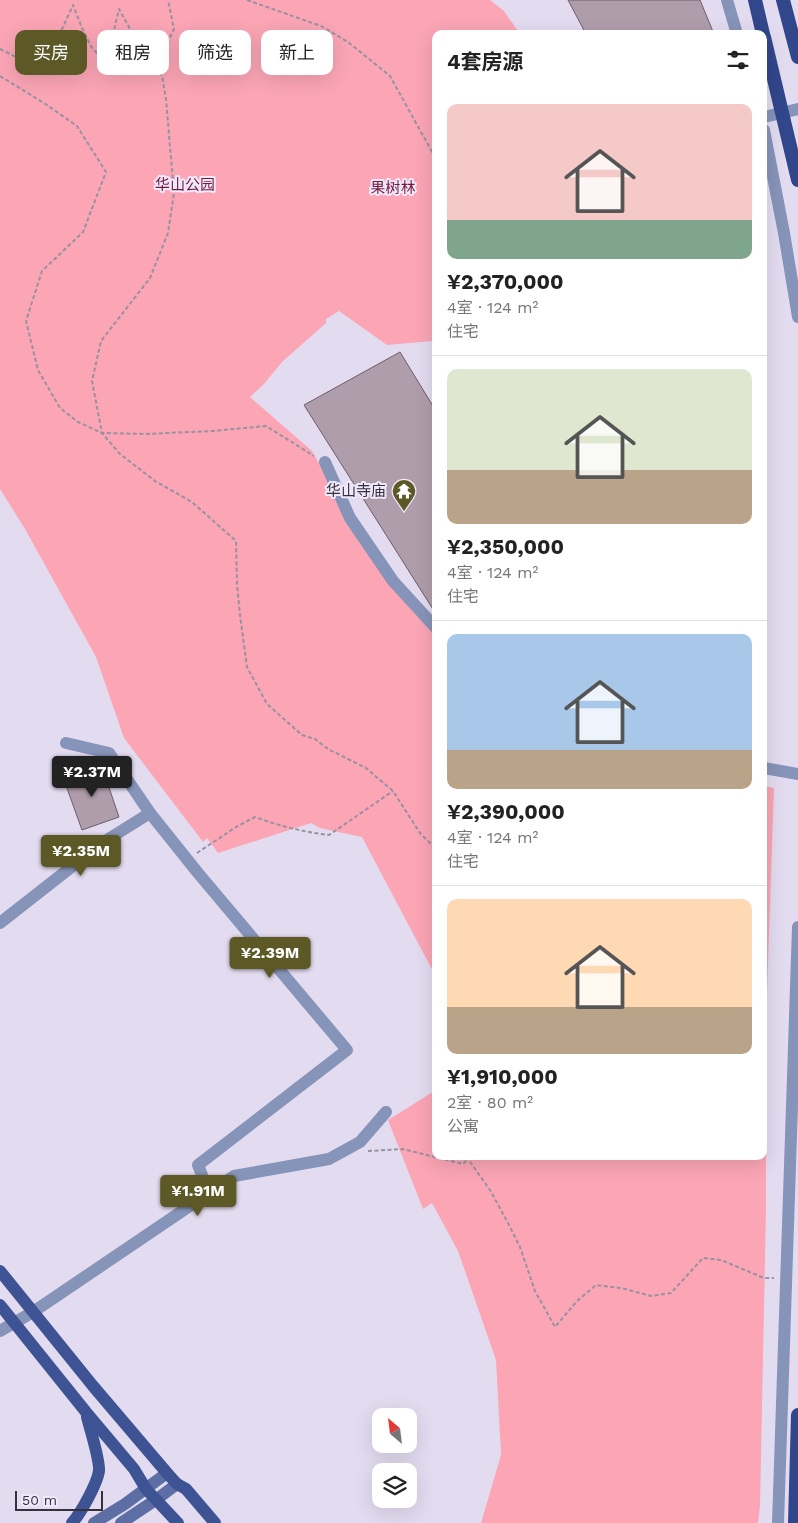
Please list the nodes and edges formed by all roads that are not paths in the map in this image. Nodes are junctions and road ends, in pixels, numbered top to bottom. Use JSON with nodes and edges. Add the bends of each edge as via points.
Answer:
{"nodes":[{"id":1,"x":727,"y":0,"type":"edge"},
{"id":2,"x":755,"y":0,"type":"edge"},
{"id":3,"x":783,"y":0,"type":"edge"},
{"id":4,"x":736,"y":30,"type":"edge"},
{"id":5,"x":762,"y":30,"type":"edge"},
{"id":6,"x":767,"y":51,"type":"edge"},
{"id":7,"x":798,"y":57,"type":"edge"},
{"id":8,"x":798,"y":110,"type":"edge"},
{"id":9,"x":782,"y":113,"type":"junction"},
{"id":10,"x":767,"y":116,"type":"edge"},
{"id":11,"x":767,"y":145,"type":"edge"},
{"id":12,"x":798,"y":180,"type":"edge"},
{"id":13,"x":798,"y":317,"type":"edge"},
{"id":14,"x":325,"y":462,"type":"road end"},
{"id":15,"x":432,"y":624,"type":"edge"},
{"id":16,"x":66,"y":743,"type":"dead end"},
{"id":17,"x":767,"y":769,"type":"edge"},
{"id":18,"x":798,"y":774,"type":"edge"},
{"id":19,"x":150,"y":813,"type":"junction"},
{"id":20,"x":0,"y":923,"type":"edge"},
{"id":21,"x":798,"y":927,"type":"edge"},
{"id":22,"x":386,"y":1112,"type":"dead end"},
{"id":23,"x":209,"y":1192,"type":"junction"},
{"id":24,"x":0,"y":1271,"type":"edge"},
{"id":25,"x":0,"y":1305,"type":"edge"},
{"id":26,"x":33,"y":1312,"type":"junction"},
{"id":27,"x":14,"y":1322,"type":"junction"},
{"id":28,"x":0,"y":1332,"type":"edge"},
{"id":29,"x":86,"y":1412,"type":"junction"},
{"id":30,"x":798,"y":1415,"type":"edge"},
{"id":31,"x":166,"y":1473,"type":"junction"},
{"id":32,"x":176,"y":1484,"type":"junction"},
{"id":33,"x":146,"y":1488,"type":"junction"},
{"id":34,"x":157,"y":1500,"type":"junction"},
{"id":35,"x":72,"y":1523,"type":"edge"},
{"id":36,"x":94,"y":1523,"type":"edge"},
{"id":37,"x":121,"y":1523,"type":"edge"},
{"id":38,"x":178,"y":1523,"type":"edge"},
{"id":39,"x":215,"y":1523,"type":"edge"},
{"id":40,"x":778,"y":1523,"type":"edge"},
{"id":41,"x":795,"y":1523,"type":"edge"}],
"edges":[{"from":1,"to":4,"type":"street"},
{"from":2,"to":5,"type":"highway"},
{"from":3,"to":7,"type":"highway"},
{"from":6,"to":9,"type":"highway"},
{"from":8,"to":9,"type":"street"},
{"from":9,"to":10,"type":"street"},
{"from":9,"to":12,"type":"highway"},
{"from":11,"to":13,"type":"street"},
{"from":14,"to":15,"type":"street","via":[[350,518],[393,581]]},
{"from":16,"to":19,"type":"street","via":[[109,753]]},
{"from":17,"to":18,"type":"street"},
{"from":19,"to":20,"type":"street","via":[[102,843]]},
{"from":19,"to":23,"type":"street","via":[[347,1050],[198,1165]]},
{"from":21,"to":40,"type":"street"},
{"from":22,"to":23,"type":"street","via":[[360,1142],[329,1159],[234,1176]]},
{"from":23,"to":26,"type":"street"},
{"from":24,"to":26,"type":"main road"},
{"from":25,"to":27,"type":"main road"},
{"from":26,"to":27,"type":"street"},
{"from":26,"to":31,"type":"main road"},
{"from":27,"to":28,"type":"street"},
{"from":27,"to":29,"type":"main road"},
{"from":29,"to":33,"type":"main road"},
{"from":29,"to":35,"type":"main road","via":[[99,1470],[90,1494]]},
{"from":30,"to":41,"type":"highway"},
{"from":31,"to":32,"type":"main road"},
{"from":31,"to":33,"type":"main road"},
{"from":32,"to":34,"type":"main road"},
{"from":32,"to":39,"type":"main road","via":[[186,1489]]},
{"from":33,"to":34,"type":"main road"},
{"from":33,"to":36,"type":"main road"},
{"from":34,"to":37,"type":"main road"},
{"from":34,"to":38,"type":"main road"}]}
